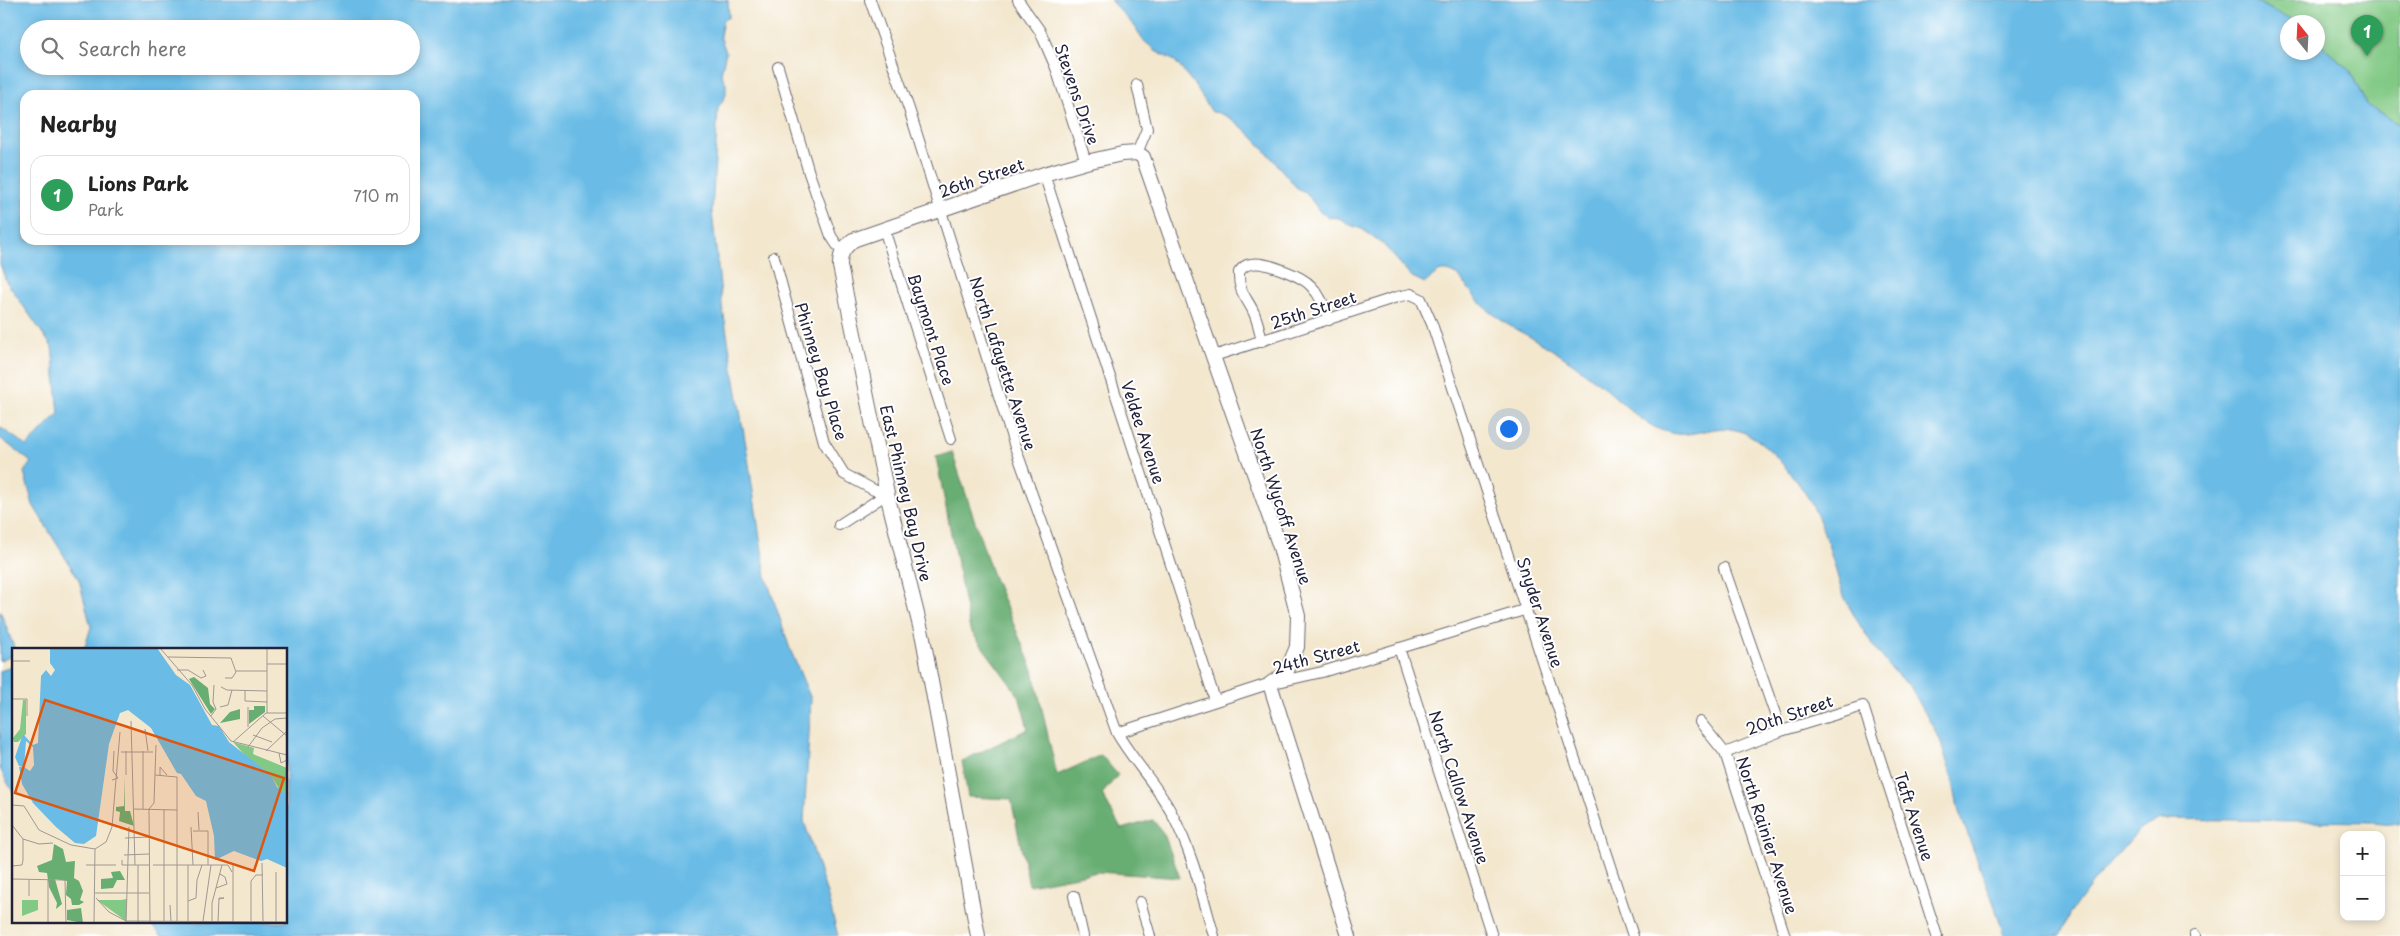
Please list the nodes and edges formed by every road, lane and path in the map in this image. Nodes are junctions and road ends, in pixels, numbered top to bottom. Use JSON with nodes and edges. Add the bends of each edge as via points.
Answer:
{"nodes":[{"id":1,"x":870,"y":0,"type":"edge"},
{"id":2,"x":1018,"y":0,"type":"edge"},
{"id":3,"x":778,"y":67,"type":"dead end"},
{"id":4,"x":1137,"y":85,"type":"dead end"},
{"id":5,"x":1137,"y":153,"type":"junction"},
{"id":6,"x":1086,"y":162,"type":"junction"},
{"id":7,"x":1044,"y":174,"type":"junction"},
{"id":8,"x":940,"y":209,"type":"junction"},
{"id":9,"x":884,"y":229,"type":"junction"},
{"id":10,"x":843,"y":249,"type":"junction"},
{"id":11,"x":774,"y":257,"type":"dead end"},
{"id":12,"x":1421,"y":298,"type":"joint"},
{"id":13,"x":1329,"y":320,"type":"junction"},
{"id":14,"x":1262,"y":341,"type":"junction"},
{"id":15,"x":1214,"y":356,"type":"junction"},
{"id":16,"x":951,"y":439,"type":"dead end"},
{"id":17,"x":887,"y":494,"type":"junction"},
{"id":18,"x":839,"y":525,"type":"dead end"},
{"id":19,"x":1724,"y":568,"type":"dead end"},
{"id":20,"x":1524,"y":610,"type":"junction"},
{"id":21,"x":1400,"y":648,"type":"junction"},
{"id":22,"x":1270,"y":684,"type":"junction"},
{"id":23,"x":1215,"y":700,"type":"junction"},
{"id":24,"x":1864,"y":706,"type":"joint"},
{"id":25,"x":1700,"y":722,"type":"dead end"},
{"id":26,"x":1781,"y":731,"type":"junction"},
{"id":27,"x":1117,"y":733,"type":"junction"},
{"id":28,"x":1725,"y":753,"type":"junction"},
{"id":29,"x":1074,"y":896,"type":"dead end"},
{"id":30,"x":1140,"y":902,"type":"dead end"},
{"id":31,"x":978,"y":936,"type":"edge"},
{"id":32,"x":1083,"y":936,"type":"edge"},
{"id":33,"x":1150,"y":936,"type":"edge"},
{"id":34,"x":1214,"y":936,"type":"edge"},
{"id":35,"x":1349,"y":936,"type":"edge"},
{"id":36,"x":1492,"y":936,"type":"edge"},
{"id":37,"x":1632,"y":936,"type":"edge"},
{"id":38,"x":1785,"y":936,"type":"edge"},
{"id":39,"x":1937,"y":936,"type":"edge"}],
"edges":[{"from":1,"to":8,"type":"street","name":"North Lafayette Avenue"},
{"from":2,"to":6,"type":"street","name":"Stevens Drive","via":[[1040,31],[1056,68]]},
{"from":3,"to":10,"type":"street","via":[[828,227],[837,245]]},
{"from":4,"to":5,"type":"street","via":[[1147,129]]},
{"from":5,"to":6,"type":"street","name":"26th Street"},
{"from":5,"to":15,"type":"street","name":"North Wycoff Avenue","via":[[1143,157]]},
{"from":6,"to":7,"type":"street","name":"26th Street"},
{"from":7,"to":8,"type":"street","name":"26th Street"},
{"from":7,"to":23,"type":"street","name":"Veldee Avenue"},
{"from":8,"to":9,"type":"street","name":"26th Street"},
{"from":8,"to":27,"type":"street","name":"North Lafayette Avenue","via":[[1014,444]]},
{"from":9,"to":10,"type":"street","name":"26th Street","via":[[853,240]]},
{"from":9,"to":16,"type":"street","name":"Baymont Place"},
{"from":10,"to":17,"type":"street","name":"East Phinney Bay Drive","via":[[840,266]]},
{"from":11,"to":17,"type":"street","name":"Phinney Bay Place","via":[[824,442],[844,474]]},
{"from":12,"to":13,"type":"street","name":"25th Street","via":[[1404,295]]},
{"from":12,"to":20,"type":"street","name":"Snyder Avenue"},
{"from":13,"to":14,"type":"street","name":"25th Street"},
{"from":13,"to":14,"type":"street","via":[[1319,296],[1304,279],[1264,265],[1244,266],[1239,272],[1240,288],[1254,312]]},
{"from":14,"to":15,"type":"street","name":"25th Street"},
{"from":15,"to":22,"type":"street","name":"North Wycoff Avenue","via":[[1280,547],[1298,616],[1297,647],[1286,673]]},
{"from":17,"to":18,"type":"street"},
{"from":17,"to":31,"type":"street","name":"East Phinney Bay Drive","via":[[923,638]]},
{"from":19,"to":26,"type":"street"},
{"from":20,"to":21,"type":"street","name":"24th Street"},
{"from":20,"to":37,"type":"street","name":"Snyder Avenue"},
{"from":21,"to":22,"type":"street","name":"24th Street"},
{"from":21,"to":36,"type":"street","name":"North Callow Avenue"},
{"from":22,"to":23,"type":"street","name":"24th Street"},
{"from":22,"to":35,"type":"street"},
{"from":23,"to":27,"type":"street","name":"24th Street"},
{"from":24,"to":26,"type":"street","name":"20th Street"},
{"from":24,"to":39,"type":"street","name":"Taft Avenue"},
{"from":25,"to":28,"type":"street","name":"North Rainier Avenue"},
{"from":26,"to":28,"type":"street","name":"20th Street"},
{"from":27,"to":34,"type":"street","name":"North Lafayette Avenue","via":[[1171,811],[1186,844]]},
{"from":28,"to":38,"type":"street","name":"North Rainier Avenue"},
{"from":29,"to":32,"type":"street"},
{"from":30,"to":33,"type":"street"}]}
